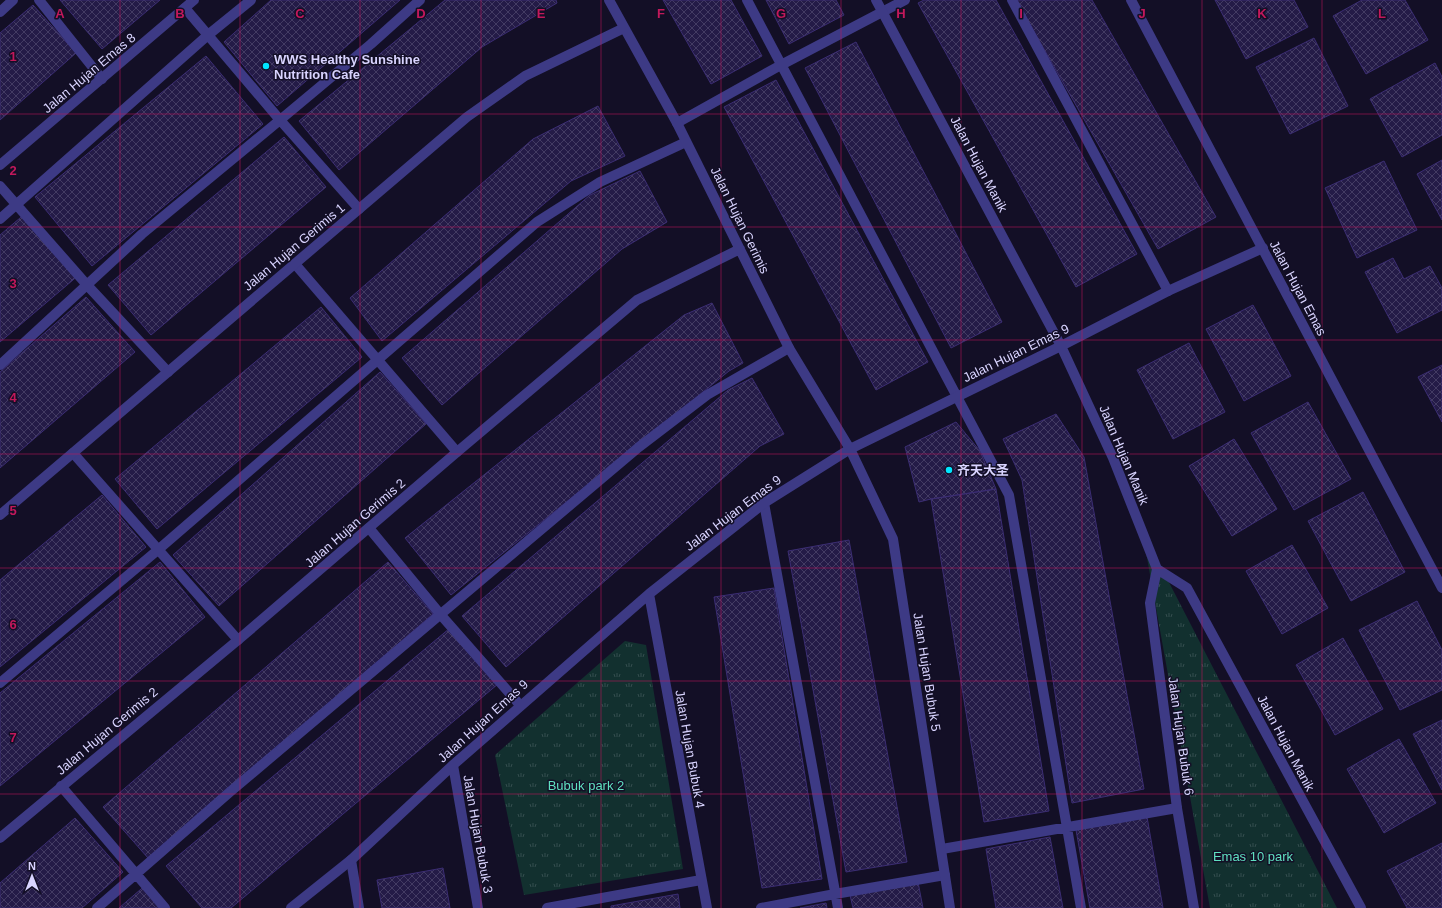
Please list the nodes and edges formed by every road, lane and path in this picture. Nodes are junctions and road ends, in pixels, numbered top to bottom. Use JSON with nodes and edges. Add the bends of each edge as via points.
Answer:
{"nodes":[{"id":1,"x":14,"y":0,"type":"edge"},
{"id":2,"x":39,"y":0,"type":"edge"},
{"id":3,"x":194,"y":0,"type":"edge"},
{"id":4,"x":251,"y":0,"type":"edge"},
{"id":5,"x":420,"y":0,"type":"edge"},
{"id":6,"x":609,"y":0,"type":"edge"},
{"id":7,"x":747,"y":0,"type":"edge"},
{"id":8,"x":876,"y":0,"type":"edge"},
{"id":9,"x":905,"y":0,"type":"edge"},
{"id":10,"x":1012,"y":0,"type":"edge"},
{"id":11,"x":1131,"y":0,"type":"edge"},
{"id":12,"x":185,"y":8,"type":"junction"},
{"id":13,"x":0,"y":12,"type":"edge"},
{"id":14,"x":883,"y":12,"type":"junction"},
{"id":15,"x":624,"y":28,"type":"junction"},
{"id":16,"x":208,"y":35,"type":"junction"},
{"id":17,"x":781,"y":65,"type":"junction"},
{"id":18,"x":102,"y":79,"type":"junction"},
{"id":19,"x":280,"y":120,"type":"junction"},
{"id":20,"x":677,"y":123,"type":"junction"},
{"id":21,"x":686,"y":142,"type":"junction"},
{"id":22,"x":0,"y":165,"type":"edge"},
{"id":23,"x":0,"y":186,"type":"edge"},
{"id":24,"x":17,"y":205,"type":"junction"},
{"id":25,"x":359,"y":209,"type":"junction"},
{"id":26,"x":0,"y":219,"type":"edge"},
{"id":27,"x":1263,"y":248,"type":"junction"},
{"id":28,"x":740,"y":249,"type":"junction"},
{"id":29,"x":295,"y":264,"type":"junction"},
{"id":30,"x":87,"y":285,"type":"junction"},
{"id":31,"x":1168,"y":291,"type":"junction"},
{"id":32,"x":1061,"y":346,"type":"junction"},
{"id":33,"x":789,"y":348,"type":"junction"},
{"id":34,"x":378,"y":360,"type":"junction"},
{"id":35,"x":0,"y":365,"type":"edge"},
{"id":36,"x":168,"y":372,"type":"junction"},
{"id":37,"x":957,"y":396,"type":"junction"},
{"id":38,"x":850,"y":449,"type":"junction"},
{"id":39,"x":457,"y":452,"type":"junction"},
{"id":40,"x":72,"y":453,"type":"junction"},
{"id":41,"x":764,"y":503,"type":"junction"},
{"id":42,"x":0,"y":515,"type":"edge"},
{"id":43,"x":369,"y":528,"type":"junction"},
{"id":44,"x":159,"y":549,"type":"junction"},
{"id":45,"x":1157,"y":568,"type":"junction"},
{"id":46,"x":1442,"y":588,"type":"edge"},
{"id":47,"x":649,"y":594,"type":"junction"},
{"id":48,"x":440,"y":614,"type":"junction"},
{"id":49,"x":238,"y":640,"type":"junction"},
{"id":50,"x":0,"y":683,"type":"edge"},
{"id":51,"x":520,"y":705,"type":"junction"},
{"id":52,"x":452,"y":765,"type":"junction"},
{"id":53,"x":61,"y":786,"type":"junction"},
{"id":54,"x":1177,"y":808,"type":"junction"},
{"id":55,"x":1067,"y":828,"type":"junction"},
{"id":56,"x":0,"y":838,"type":"edge"},
{"id":57,"x":942,"y":850,"type":"junction"},
{"id":58,"x":350,"y":860,"type":"junction"},
{"id":59,"x":136,"y":874,"type":"junction"},
{"id":60,"x":945,"y":876,"type":"junction"},
{"id":61,"x":701,"y":880,"type":"junction"},
{"id":62,"x":835,"y":894,"type":"junction"},
{"id":63,"x":590,"y":904,"type":"edge"},
{"id":64,"x":97,"y":908,"type":"edge"},
{"id":65,"x":165,"y":908,"type":"edge"},
{"id":66,"x":291,"y":908,"type":"edge"},
{"id":67,"x":359,"y":908,"type":"edge"},
{"id":68,"x":478,"y":908,"type":"edge"},
{"id":69,"x":547,"y":908,"type":"edge"},
{"id":70,"x":706,"y":908,"type":"edge"},
{"id":71,"x":761,"y":908,"type":"edge"},
{"id":72,"x":838,"y":908,"type":"edge"},
{"id":73,"x":950,"y":908,"type":"edge"},
{"id":74,"x":1081,"y":908,"type":"edge"},
{"id":75,"x":1194,"y":908,"type":"edge"},
{"id":76,"x":1361,"y":908,"type":"edge"}],
"edges":[{"from":1,"to":13,"type":"street"},
{"from":2,"to":18,"type":"street"},
{"from":3,"to":12,"type":"street","name":"Jalan Hujan Emas 8"},
{"from":4,"to":16,"type":"street"},
{"from":5,"to":19,"type":"street"},
{"from":6,"to":15,"type":"street","name":"Jalan Hujan Gerimis"},
{"from":7,"to":17,"type":"street"},
{"from":8,"to":14,"type":"street","name":"Jalan Hujan Manik"},
{"from":9,"to":14,"type":"street"},
{"from":10,"to":31,"type":"street"},
{"from":11,"to":27,"type":"street","name":"Jalan Hujan Emas"},
{"from":12,"to":16,"type":"street"},
{"from":12,"to":18,"type":"street","name":"Jalan Hujan Emas 8"},
{"from":14,"to":17,"type":"street"},
{"from":14,"to":32,"type":"street","name":"Jalan Hujan Manik"},
{"from":15,"to":20,"type":"street","name":"Jalan Hujan Gerimis"},
{"from":15,"to":25,"type":"street","name":"Jalan Hujan Gerimis 1","via":[[525,76],[467,117]]},
{"from":16,"to":19,"type":"street"},
{"from":16,"to":24,"type":"street"},
{"from":17,"to":20,"type":"street"},
{"from":17,"to":37,"type":"street"},
{"from":18,"to":22,"type":"street","name":"Jalan Hujan Emas 8"},
{"from":19,"to":25,"type":"street"},
{"from":19,"to":30,"type":"street","via":[[142,234]]},
{"from":20,"to":21,"type":"street","name":"Jalan Hujan Gerimis"},
{"from":21,"to":28,"type":"street","name":"Jalan Hujan Gerimis"},
{"from":21,"to":34,"type":"street","via":[[600,182],[537,222]]},
{"from":23,"to":24,"type":"street"},
{"from":24,"to":26,"type":"street"},
{"from":24,"to":30,"type":"street"},
{"from":25,"to":29,"type":"street","name":"Jalan Hujan Gerimis 1"},
{"from":27,"to":31,"type":"street","name":"Jalan Hujan Emas 9"},
{"from":27,"to":46,"type":"street","name":"Jalan Hujan Emas"},
{"from":28,"to":33,"type":"street","name":"Jalan Hujan Gerimis"},
{"from":28,"to":39,"type":"street","name":"Jalan Hujan Gerimis 2","via":[[637,300]]},
{"from":29,"to":34,"type":"street"},
{"from":29,"to":36,"type":"street","name":"Jalan Hujan Gerimis 1"},
{"from":30,"to":35,"type":"street"},
{"from":30,"to":36,"type":"street"},
{"from":31,"to":32,"type":"street","name":"Jalan Hujan Emas 9"},
{"from":32,"to":37,"type":"street","name":"Jalan Hujan Emas 9"},
{"from":32,"to":45,"type":"street","name":"Jalan Hujan Manik","via":[[1113,458]]},
{"from":33,"to":38,"type":"street","name":"Jalan Hujan Gerimis"},
{"from":33,"to":48,"type":"street","via":[[707,395],[640,447]]},
{"from":34,"to":39,"type":"street"},
{"from":34,"to":44,"type":"street"},
{"from":36,"to":40,"type":"street","name":"Jalan Hujan Gerimis 1"},
{"from":37,"to":38,"type":"street","name":"Jalan Hujan Emas 9"},
{"from":37,"to":55,"type":"street","via":[[1009,495]]},
{"from":38,"to":41,"type":"street","name":"Jalan Hujan Emas 9"},
{"from":38,"to":57,"type":"street","name":"Jalan Hujan Bubuk 5","via":[[892,539]]},
{"from":39,"to":43,"type":"street","name":"Jalan Hujan Gerimis 2"},
{"from":40,"to":42,"type":"street","name":"Jalan Hujan Gerimis 1"},
{"from":40,"to":44,"type":"street"},
{"from":41,"to":47,"type":"street","name":"Jalan Hujan Emas 9"},
{"from":41,"to":62,"type":"street"},
{"from":43,"to":48,"type":"street"},
{"from":43,"to":49,"type":"street","name":"Jalan Hujan Gerimis 2"},
{"from":44,"to":49,"type":"street"},
{"from":44,"to":50,"type":"street"},
{"from":45,"to":54,"type":"street","name":"Jalan Hujan Bubuk 6","via":[[1150,603]]},
{"from":45,"to":76,"type":"street","name":"Jalan Hujan Manik","via":[[1187,588]]},
{"from":47,"to":51,"type":"street","name":"Jalan Hujan Emas 9"},
{"from":47,"to":61,"type":"street","name":"Jalan Hujan Bubuk 4"},
{"from":48,"to":51,"type":"street"},
{"from":48,"to":59,"type":"street"},
{"from":49,"to":53,"type":"street","name":"Jalan Hujan Gerimis 2"},
{"from":51,"to":52,"type":"street","name":"Jalan Hujan Emas 9"},
{"from":52,"to":58,"type":"street","name":"Jalan Hujan Emas 9"},
{"from":52,"to":68,"type":"street","name":"Jalan Hujan Bubuk 3"},
{"from":53,"to":56,"type":"street","name":"Jalan Hujan Gerimis 2"},
{"from":53,"to":59,"type":"street"},
{"from":54,"to":55,"type":"street"},
{"from":54,"to":75,"type":"street","name":"Jalan Hujan Bubuk 6"},
{"from":55,"to":57,"type":"street"},
{"from":55,"to":74,"type":"street"},
{"from":57,"to":60,"type":"street","name":"Jalan Hujan Bubuk 5"},
{"from":58,"to":66,"type":"street","name":"Jalan Hujan Emas 9"},
{"from":58,"to":67,"type":"street"},
{"from":59,"to":64,"type":"street"},
{"from":59,"to":65,"type":"street"},
{"from":60,"to":62,"type":"street"},
{"from":60,"to":73,"type":"street","name":"Jalan Hujan Bubuk 5"},
{"from":61,"to":63,"type":"street"},
{"from":61,"to":70,"type":"street","name":"Jalan Hujan Bubuk 4"},
{"from":62,"to":71,"type":"street"},
{"from":62,"to":72,"type":"street"},
{"from":63,"to":69,"type":"street"}]}
